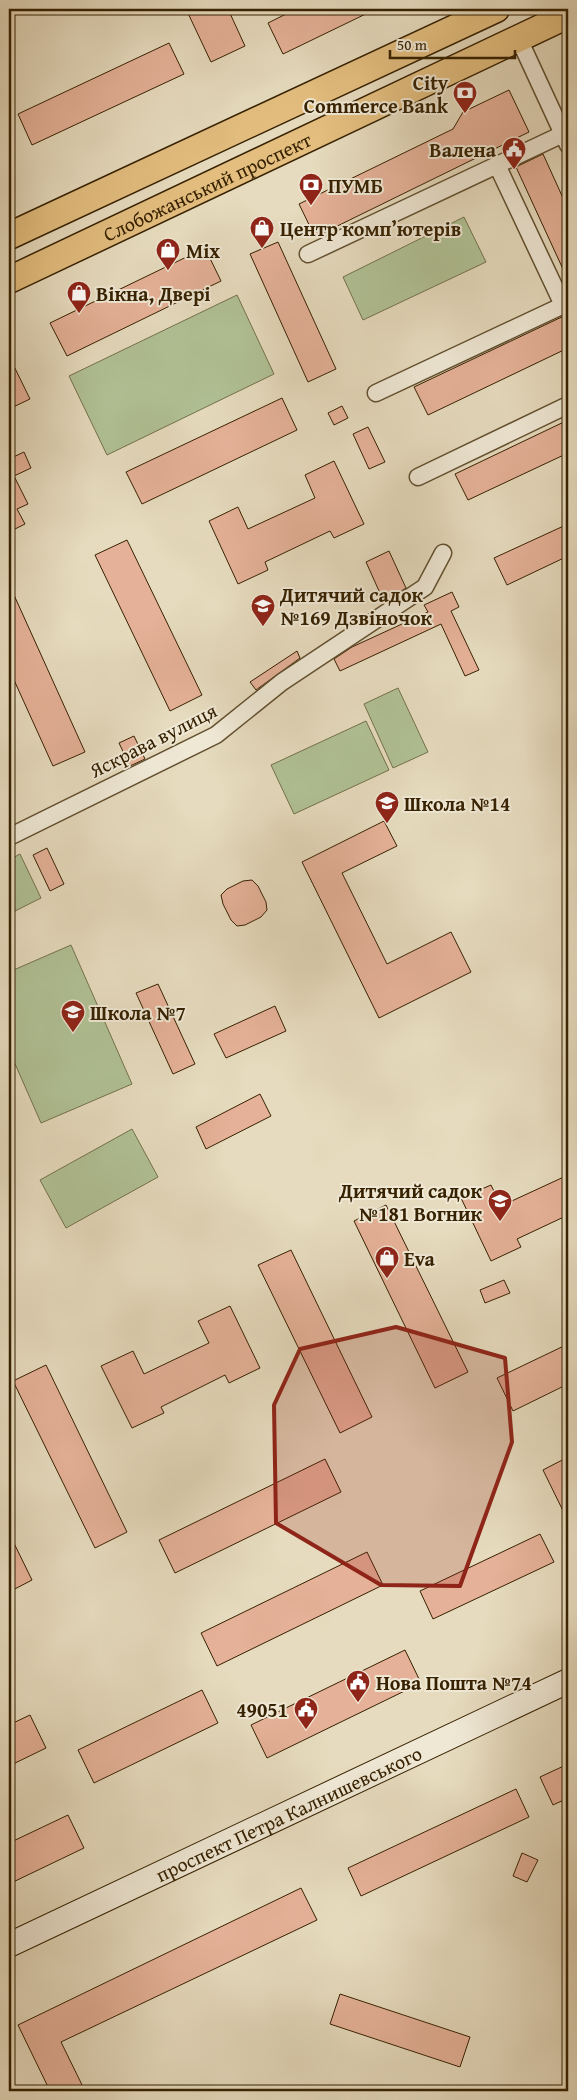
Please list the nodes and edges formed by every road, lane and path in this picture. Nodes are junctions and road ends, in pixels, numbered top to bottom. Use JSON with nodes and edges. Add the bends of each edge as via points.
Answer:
{"nodes":[{"id":1,"x":496,"y":9,"type":"edge"},
{"id":2,"x":568,"y":15,"type":"edge"},
{"id":3,"x":518,"y":39,"type":"junction"},
{"id":4,"x":566,"y":140,"type":"edge"},
{"id":5,"x":497,"y":165,"type":"junction"},
{"id":6,"x":9,"y":236,"type":"edge"},
{"id":7,"x":308,"y":254,"type":"dead end"},
{"id":8,"x":9,"y":280,"type":"edge"},
{"id":9,"x":566,"y":304,"type":"edge"},
{"id":10,"x":376,"y":393,"type":"dead end"},
{"id":11,"x":568,"y":405,"type":"edge"},
{"id":12,"x":418,"y":477,"type":"dead end"},
{"id":13,"x":442,"y":553,"type":"dead end"},
{"id":14,"x":9,"y":837,"type":"edge"},
{"id":15,"x":568,"y":1681,"type":"edge"},
{"id":16,"x":9,"y":1945,"type":"edge"}],
"edges":[{"from":1,"to":6,"type":"main road","name":"Слобожанський проспект"},
{"from":2,"to":3,"type":"main road","name":"Слобожанський проспект"},
{"from":3,"to":4,"type":"street"},
{"from":3,"to":8,"type":"main road","name":"Слобожанський проспект"},
{"from":4,"to":5,"type":"street"},
{"from":5,"to":7,"type":"street"},
{"from":5,"to":9,"type":"street"},
{"from":9,"to":10,"type":"street"},
{"from":11,"to":12,"type":"street"},
{"from":13,"to":14,"type":"street","name":"Яскрава вулиця","via":[[425,586],[282,682],[216,736]]},
{"from":15,"to":16,"type":"street","name":"проспект Петра Калнишевського"}]}
